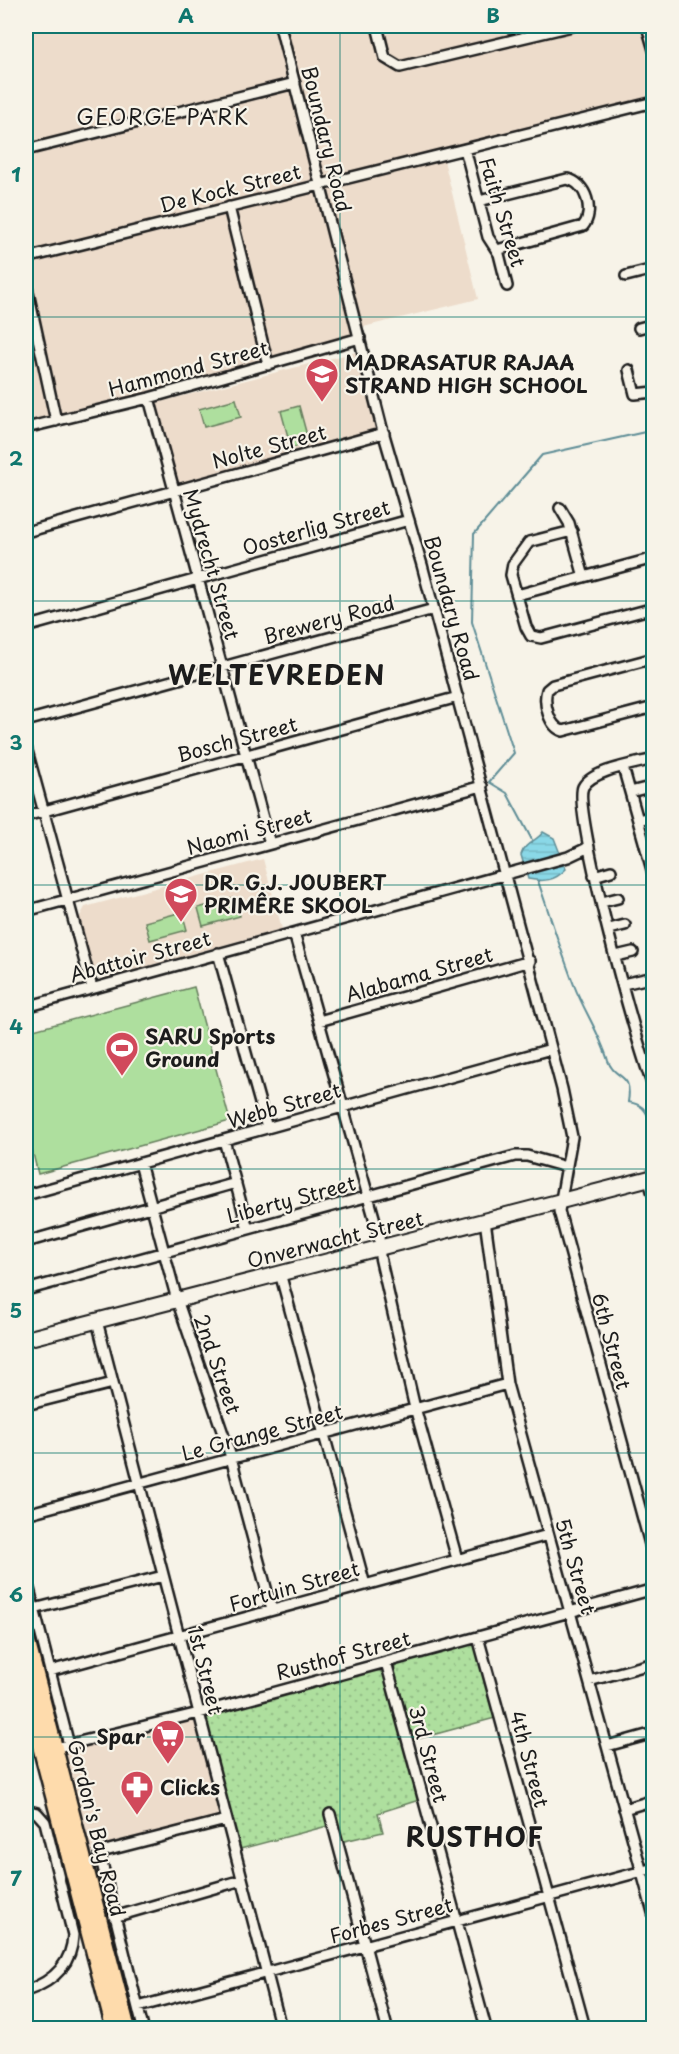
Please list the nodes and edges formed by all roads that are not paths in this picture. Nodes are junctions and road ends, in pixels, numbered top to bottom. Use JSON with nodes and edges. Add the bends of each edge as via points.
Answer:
{"nodes":[{"id":1,"x":280,"y":26,"type":"edge"},
{"id":2,"x":377,"y":26,"type":"edge"},
{"id":3,"x":572,"y":26,"type":"edge"},
{"id":4,"x":647,"y":26,"type":"edge"},
{"id":5,"x":654,"y":50,"type":"edge"},
{"id":6,"x":295,"y":83,"type":"junction"},
{"id":7,"x":654,"y":102,"type":"edge"},
{"id":8,"x":465,"y":149,"type":"junction"},
{"id":9,"x":26,"y":150,"type":"edge"},
{"id":10,"x":320,"y":185,"type":"junction"},
{"id":11,"x":479,"y":201,"type":"junction"},
{"id":12,"x":229,"y":207,"type":"junction"},
{"id":13,"x":497,"y":250,"type":"junction"},
{"id":14,"x":26,"y":258,"type":"edge"},
{"id":15,"x":654,"y":269,"type":"edge"},
{"id":16,"x":626,"y":276,"type":"dead end"},
{"id":17,"x":26,"y":283,"type":"edge"},
{"id":18,"x":507,"y":286,"type":"dead end"},
{"id":19,"x":654,"y":324,"type":"edge"},
{"id":20,"x":639,"y":328,"type":"dead end"},
{"id":21,"x":360,"y":338,"type":"junction"},
{"id":22,"x":268,"y":365,"type":"junction"},
{"id":23,"x":629,"y":370,"type":"dead end"},
{"id":24,"x":654,"y":392,"type":"edge"},
{"id":25,"x":148,"y":398,"type":"junction"},
{"id":26,"x":56,"y":421,"type":"junction"},
{"id":27,"x":26,"y":428,"type":"edge"},
{"id":28,"x":384,"y":433,"type":"junction"},
{"id":29,"x":173,"y":492,"type":"junction"},
{"id":30,"x":560,"y":508,"type":"dead end"},
{"id":31,"x":409,"y":520,"type":"junction"},
{"id":32,"x":572,"y":531,"type":"junction"},
{"id":33,"x":26,"y":532,"type":"edge"},
{"id":34,"x":654,"y":558,"type":"edge"},
{"id":35,"x":584,"y":577,"type":"junction"},
{"id":36,"x":198,"y":579,"type":"junction"},
{"id":37,"x":517,"y":595,"type":"junction"},
{"id":38,"x":654,"y":608,"type":"edge"},
{"id":39,"x":434,"y":609,"type":"junction"},
{"id":40,"x":26,"y":627,"type":"edge"},
{"id":41,"x":654,"y":658,"type":"edge"},
{"id":42,"x":222,"y":667,"type":"junction"},
{"id":43,"x":458,"y":697,"type":"junction"},
{"id":44,"x":654,"y":707,"type":"edge"},
{"id":45,"x":26,"y":722,"type":"edge"},
{"id":46,"x":26,"y":747,"type":"edge"},
{"id":47,"x":247,"y":755,"type":"junction"},
{"id":48,"x":654,"y":759,"type":"edge"},
{"id":49,"x":623,"y":767,"type":"junction"},
{"id":50,"x":482,"y":786,"type":"junction"},
{"id":51,"x":654,"y":786,"type":"edge"},
{"id":52,"x":630,"y":792,"type":"junction"},
{"id":53,"x":43,"y":811,"type":"junction"},
{"id":54,"x":26,"y":816,"type":"edge"},
{"id":55,"x":654,"y":816,"type":"edge"},
{"id":56,"x":638,"y":820,"type":"junction"},
{"id":57,"x":270,"y":844,"type":"junction"},
{"id":58,"x":650,"y":847,"type":"edge"},
{"id":59,"x":587,"y":848,"type":"junction"},
{"id":60,"x":611,"y":871,"type":"dead end"},
{"id":61,"x":506,"y":874,"type":"junction"},
{"id":62,"x":594,"y":876,"type":"junction"},
{"id":63,"x":653,"y":876,"type":"edge"},
{"id":64,"x":618,"y":898,"type":"dead end"},
{"id":65,"x":67,"y":900,"type":"junction"},
{"id":66,"x":602,"y":902,"type":"junction"},
{"id":67,"x":26,"y":911,"type":"edge"},
{"id":68,"x":625,"y":925,"type":"dead end"},
{"id":69,"x":609,"y":929,"type":"junction"},
{"id":70,"x":294,"y":933,"type":"junction"},
{"id":71,"x":633,"y":952,"type":"dead end"},
{"id":72,"x":218,"y":953,"type":"junction"},
{"id":73,"x":616,"y":956,"type":"junction"},
{"id":74,"x":530,"y":961,"type":"junction"},
{"id":75,"x":654,"y":977,"type":"edge"},
{"id":76,"x":623,"y":984,"type":"junction"},
{"id":77,"x":92,"y":988,"type":"junction"},
{"id":78,"x":26,"y":1006,"type":"edge"},
{"id":79,"x":319,"y":1021,"type":"junction"},
{"id":80,"x":551,"y":1049,"type":"junction"},
{"id":81,"x":654,"y":1088,"type":"edge"},
{"id":82,"x":343,"y":1107,"type":"junction"},
{"id":83,"x":267,"y":1128,"type":"junction"},
{"id":84,"x":224,"y":1140,"type":"junction"},
{"id":85,"x":140,"y":1164,"type":"junction"},
{"id":86,"x":566,"y":1167,"type":"junction"},
{"id":87,"x":651,"y":1177,"type":"edge"},
{"id":88,"x":236,"y":1183,"type":"junction"},
{"id":89,"x":26,"y":1196,"type":"edge"},
{"id":90,"x":368,"y":1196,"type":"junction"},
{"id":91,"x":654,"y":1197,"type":"edge"},
{"id":92,"x":561,"y":1201,"type":"junction"},
{"id":93,"x":152,"y":1207,"type":"junction"},
{"id":94,"x":485,"y":1220,"type":"junction"},
{"id":95,"x":248,"y":1229,"type":"junction"},
{"id":96,"x":26,"y":1242,"type":"edge"},
{"id":97,"x":380,"y":1248,"type":"junction"},
{"id":98,"x":165,"y":1252,"type":"junction"},
{"id":99,"x":280,"y":1273,"type":"junction"},
{"id":100,"x":26,"y":1290,"type":"edge"},
{"id":101,"x":177,"y":1300,"type":"junction"},
{"id":102,"x":97,"y":1321,"type":"junction"},
{"id":103,"x":26,"y":1339,"type":"edge"},
{"id":104,"x":113,"y":1383,"type":"junction"},
{"id":105,"x":507,"y":1384,"type":"junction"},
{"id":106,"x":26,"y":1406,"type":"edge"},
{"id":107,"x":416,"y":1409,"type":"junction"},
{"id":108,"x":322,"y":1434,"type":"junction"},
{"id":109,"x":231,"y":1460,"type":"junction"},
{"id":110,"x":139,"y":1485,"type":"junction"},
{"id":111,"x":26,"y":1514,"type":"edge"},
{"id":112,"x":548,"y":1535,"type":"junction"},
{"id":113,"x":456,"y":1559,"type":"junction"},
{"id":114,"x":654,"y":1559,"type":"edge"},
{"id":115,"x":163,"y":1576,"type":"junction"},
{"id":116,"x":26,"y":1577,"type":"edge"},
{"id":117,"x":365,"y":1584,"type":"junction"},
{"id":118,"x":654,"y":1589,"type":"edge"},
{"id":119,"x":34,"y":1609,"type":"junction"},
{"id":120,"x":273,"y":1610,"type":"junction"},
{"id":121,"x":570,"y":1612,"type":"junction"},
{"id":122,"x":179,"y":1637,"type":"junction"},
{"id":123,"x":478,"y":1637,"type":"junction"},
{"id":124,"x":26,"y":1638,"type":"edge"},
{"id":125,"x":386,"y":1662,"type":"junction"},
{"id":126,"x":654,"y":1663,"type":"edge"},
{"id":127,"x":50,"y":1671,"type":"junction"},
{"id":128,"x":589,"y":1681,"type":"junction"},
{"id":129,"x":26,"y":1690,"type":"edge"},
{"id":130,"x":198,"y":1713,"type":"junction"},
{"id":131,"x":654,"y":1733,"type":"edge"},
{"id":132,"x":607,"y":1746,"type":"junction"},
{"id":133,"x":55,"y":1748,"type":"junction"},
{"id":134,"x":654,"y":1800,"type":"edge"},
{"id":135,"x":624,"y":1809,"type":"junction"},
{"id":136,"x":26,"y":1810,"type":"edge"},
{"id":137,"x":330,"y":1814,"type":"dead end"},
{"id":138,"x":226,"y":1820,"type":"junction"},
{"id":139,"x":654,"y":1868,"type":"edge"},
{"id":140,"x":641,"y":1871,"type":"junction"},
{"id":141,"x":242,"y":1880,"type":"junction"},
{"id":142,"x":549,"y":1896,"type":"junction"},
{"id":143,"x":654,"y":1916,"type":"edge"},
{"id":144,"x":114,"y":1917,"type":"junction"},
{"id":145,"x":456,"y":1921,"type":"junction"},
{"id":146,"x":364,"y":1946,"type":"junction"},
{"id":147,"x":266,"y":1972,"type":"junction"},
{"id":148,"x":26,"y":1991,"type":"edge"},
{"id":149,"x":138,"y":2007,"type":"junction"},
{"id":150,"x":114,"y":2028,"type":"edge"},
{"id":151,"x":127,"y":2028,"type":"edge"},
{"id":152,"x":143,"y":2028,"type":"edge"},
{"id":153,"x":281,"y":2028,"type":"edge"},
{"id":154,"x":387,"y":2028,"type":"edge"},
{"id":155,"x":486,"y":2028,"type":"edge"},
{"id":156,"x":585,"y":2028,"type":"edge"}],
"edges":[{"from":1,"to":6,"type":"street","name":"Boundary Road"},
{"from":2,"to":3,"type":"street","via":[[385,58],[400,67]]},
{"from":4,"to":5,"type":"street"},
{"from":6,"to":9,"type":"street"},
{"from":6,"to":10,"type":"street","name":"Boundary Road"},
{"from":7,"to":8,"type":"street","name":"De Kock Street"},
{"from":8,"to":10,"type":"street","name":"De Kock Street"},
{"from":8,"to":11,"type":"street","name":"Faith Street"},
{"from":10,"to":12,"type":"street","name":"De Kock Street"},
{"from":10,"to":21,"type":"street","name":"Boundary Road"},
{"from":11,"to":13,"type":"street","name":"Faith Street","via":[[489,240]]},
{"from":11,"to":13,"type":"street","via":[[567,179],[582,188],[589,213],[583,226]]},
{"from":12,"to":14,"type":"street","name":"De Kock Street"},
{"from":12,"to":22,"type":"street"},
{"from":13,"to":18,"type":"street","name":"Faith Street"},
{"from":15,"to":16,"type":"street"},
{"from":17,"to":26,"type":"street"},
{"from":19,"to":20,"type":"street"},
{"from":21,"to":22,"type":"street","name":"Hammond Street"},
{"from":21,"to":28,"type":"street","name":"Boundary Road"},
{"from":22,"to":25,"type":"street","name":"Hammond Street"},
{"from":23,"to":24,"type":"street","via":[[635,394]]},
{"from":25,"to":26,"type":"street","name":"Hammond Street"},
{"from":25,"to":29,"type":"street","name":"Mydrecht Street"},
{"from":26,"to":27,"type":"street","name":"Hammond Street"},
{"from":28,"to":29,"type":"street","name":"Nolte Street"},
{"from":28,"to":31,"type":"street","name":"Boundary Road"},
{"from":29,"to":33,"type":"street","name":"Nolte Street"},
{"from":29,"to":36,"type":"street","name":"Mydrecht Street"},
{"from":30,"to":32,"type":"street"},
{"from":31,"to":36,"type":"street","name":"Oosterlig Street"},
{"from":31,"to":39,"type":"street","name":"Boundary Road"},
{"from":32,"to":35,"type":"street"},
{"from":32,"to":37,"type":"street","via":[[525,545],[511,569]]},
{"from":34,"to":35,"type":"street"},
{"from":35,"to":37,"type":"street"},
{"from":36,"to":40,"type":"street","name":"Oosterlig Street"},
{"from":36,"to":42,"type":"street","name":"Mydrecht Street"},
{"from":37,"to":38,"type":"street","via":[[528,632],[536,638]]},
{"from":39,"to":42,"type":"street","name":"Brewery Road"},
{"from":39,"to":43,"type":"street","name":"Boundary Road"},
{"from":41,"to":44,"type":"street","via":[[553,685],[545,700],[552,723],[563,731]]},
{"from":42,"to":45,"type":"street","name":"Brewery Road"},
{"from":42,"to":47,"type":"street","name":"Mydrecht Street"},
{"from":43,"to":47,"type":"street","name":"Bosch Street"},
{"from":43,"to":50,"type":"street","name":"Boundary Road"},
{"from":46,"to":53,"type":"street"},
{"from":47,"to":53,"type":"street","name":"Bosch Street"},
{"from":47,"to":57,"type":"street","name":"Mydrecht Street"},
{"from":48,"to":49,"type":"street"},
{"from":49,"to":52,"type":"street"},
{"from":49,"to":59,"type":"street","via":[[592,777],[583,787],[580,805]]},
{"from":50,"to":57,"type":"street","name":"Naomi Street"},
{"from":50,"to":61,"type":"street","name":"Boundary Road"},
{"from":51,"to":52,"type":"street"},
{"from":52,"to":56,"type":"street"},
{"from":53,"to":54,"type":"street","name":"Bosch Street"},
{"from":53,"to":65,"type":"street"},
{"from":55,"to":56,"type":"street"},
{"from":56,"to":58,"type":"street"},
{"from":57,"to":65,"type":"street","name":"Naomi Street"},
{"from":58,"to":63,"type":"street"},
{"from":59,"to":61,"type":"street","name":"Abattoir Street"},
{"from":59,"to":62,"type":"street"},
{"from":60,"to":62,"type":"street"},
{"from":61,"to":70,"type":"street","name":"Abattoir Street"},
{"from":61,"to":74,"type":"street","name":"Boundary Road"},
{"from":62,"to":66,"type":"street"},
{"from":64,"to":66,"type":"street"},
{"from":65,"to":67,"type":"street","name":"Naomi Street"},
{"from":65,"to":77,"type":"street"},
{"from":66,"to":69,"type":"street"},
{"from":68,"to":69,"type":"street"},
{"from":69,"to":73,"type":"street"},
{"from":70,"to":72,"type":"street","name":"Abattoir Street"},
{"from":70,"to":79,"type":"street"},
{"from":71,"to":73,"type":"street"},
{"from":72,"to":77,"type":"street","name":"Abattoir Street"},
{"from":72,"to":83,"type":"street"},
{"from":73,"to":76,"type":"street"},
{"from":74,"to":79,"type":"street","name":"Alabama Street"},
{"from":74,"to":80,"type":"street","name":"Boundary Road"},
{"from":75,"to":76,"type":"street"},
{"from":76,"to":81,"type":"street"},
{"from":77,"to":78,"type":"street","name":"Abattoir Street"},
{"from":79,"to":82,"type":"street"},
{"from":80,"to":82,"type":"street","name":"Webb Street"},
{"from":80,"to":86,"type":"street","name":"Boundary Road","via":[[571,1127]]},
{"from":82,"to":83,"type":"street","name":"Webb Street"},
{"from":82,"to":90,"type":"street"},
{"from":83,"to":84,"type":"street","name":"Webb Street"},
{"from":84,"to":85,"type":"street","name":"Webb Street"},
{"from":84,"to":88,"type":"street"},
{"from":85,"to":89,"type":"street","name":"Webb Street"},
{"from":85,"to":93,"type":"street","name":"2nd Street"},
{"from":86,"to":90,"type":"street","name":"Liberty Street","via":[[519,1155]]},
{"from":86,"to":92,"type":"street","name":"Boundary Road"},
{"from":87,"to":91,"type":"street"},
{"from":87,"to":92,"type":"street","name":"Onverwacht Street"},
{"from":88,"to":93,"type":"street"},
{"from":88,"to":95,"type":"street"},
{"from":90,"to":95,"type":"street","name":"Liberty Street"},
{"from":90,"to":97,"type":"street"},
{"from":92,"to":94,"type":"street","name":"Onverwacht Street"},
{"from":92,"to":114,"type":"street","name":"6th Street","via":[[559,1211]]},
{"from":93,"to":96,"type":"street"},
{"from":93,"to":98,"type":"street","name":"2nd Street"},
{"from":94,"to":97,"type":"street","name":"Onverwacht Street"},
{"from":94,"to":105,"type":"street","name":"5th Street"},
{"from":95,"to":98,"type":"street","name":"Liberty Street"},
{"from":97,"to":99,"type":"street","name":"Onverwacht Street"},
{"from":97,"to":107,"type":"street"},
{"from":98,"to":100,"type":"street","name":"Liberty Street"},
{"from":98,"to":101,"type":"street","name":"2nd Street"},
{"from":99,"to":101,"type":"street","name":"Onverwacht Street"},
{"from":99,"to":108,"type":"street"},
{"from":101,"to":102,"type":"street","name":"Onverwacht Street"},
{"from":101,"to":109,"type":"street","name":"2nd Street"},
{"from":102,"to":103,"type":"street","name":"Onverwacht Street"},
{"from":102,"to":104,"type":"street","name":"1st Street"},
{"from":104,"to":106,"type":"street"},
{"from":104,"to":110,"type":"street","name":"1st Street"},
{"from":105,"to":107,"type":"street","name":"Le Grange Street"},
{"from":105,"to":112,"type":"street","name":"5th Street"},
{"from":107,"to":108,"type":"street","name":"Le Grange Street"},
{"from":107,"to":113,"type":"street"},
{"from":108,"to":109,"type":"street","name":"Le Grange Street"},
{"from":108,"to":117,"type":"street"},
{"from":109,"to":110,"type":"street","name":"Le Grange Street"},
{"from":109,"to":120,"type":"street","name":"2nd Street"},
{"from":110,"to":111,"type":"street","name":"Le Grange Street"},
{"from":110,"to":115,"type":"street","name":"1st Street"},
{"from":112,"to":113,"type":"street","name":"Fortuin Street"},
{"from":112,"to":121,"type":"street","name":"5th Street"},
{"from":113,"to":117,"type":"street","name":"Fortuin Street"},
{"from":115,"to":119,"type":"street"},
{"from":115,"to":122,"type":"street","name":"1st Street"},
{"from":116,"to":119,"type":"street"},
{"from":117,"to":120,"type":"street","name":"Fortuin Street"},
{"from":118,"to":121,"type":"street","name":"Rusthof Street"},
{"from":119,"to":127,"type":"street"},
{"from":120,"to":122,"type":"street","name":"Fortuin Street"},
{"from":121,"to":123,"type":"street","name":"Rusthof Street"},
{"from":121,"to":128,"type":"street","name":"5th Street"},
{"from":122,"to":127,"type":"street","name":"Fortuin Street"},
{"from":122,"to":130,"type":"street","name":"1st Street"},
{"from":123,"to":125,"type":"street","name":"Rusthof Street"},
{"from":123,"to":142,"type":"street","name":"4th Street"},
{"from":124,"to":133,"type":"main road","name":"Gordon's Bay Road"},
{"from":125,"to":130,"type":"street","name":"Rusthof Street"},
{"from":125,"to":145,"type":"street","name":"3rd Street"},
{"from":126,"to":128,"type":"street"},
{"from":127,"to":133,"type":"street"},
{"from":128,"to":132,"type":"street","name":"5th Street"},
{"from":129,"to":133,"type":"main road","name":"Gordon's Bay Road"},
{"from":130,"to":133,"type":"street","name":"Rusthof Street"},
{"from":130,"to":138,"type":"street","name":"1st Street"},
{"from":131,"to":132,"type":"street"},
{"from":132,"to":135,"type":"street","name":"5th Street"},
{"from":133,"to":150,"type":"main road","name":"Gordon's Bay Road"},
{"from":133,"to":151,"type":"main road","name":"Gordon's Bay Road"},
{"from":134,"to":135,"type":"street"},
{"from":135,"to":140,"type":"street","name":"5th Street"},
{"from":136,"to":148,"type":"street","via":[[37,1813],[45,1822],[73,1935],[63,1967],[46,1982]]},
{"from":137,"to":146,"type":"street"},
{"from":138,"to":141,"type":"street","name":"1st Street"},
{"from":138,"to":144,"type":"street","via":[[100,1855]]},
{"from":139,"to":140,"type":"street","name":"Forbes Street"},
{"from":140,"to":142,"type":"street","name":"Forbes Street"},
{"from":140,"to":143,"type":"street","name":"5th Street"},
{"from":141,"to":144,"type":"street"},
{"from":141,"to":147,"type":"street","name":"1st Street"},
{"from":142,"to":145,"type":"street","name":"Forbes Street"},
{"from":142,"to":156,"type":"street","name":"4th Street"},
{"from":144,"to":149,"type":"street"},
{"from":145,"to":146,"type":"street","name":"Forbes Street"},
{"from":145,"to":155,"type":"street","name":"3rd Street"},
{"from":146,"to":147,"type":"street","name":"Forbes Street"},
{"from":146,"to":154,"type":"street"},
{"from":147,"to":149,"type":"street","name":"Forbes Street"},
{"from":147,"to":153,"type":"street","name":"1st Street"},
{"from":149,"to":152,"type":"street"}]}
